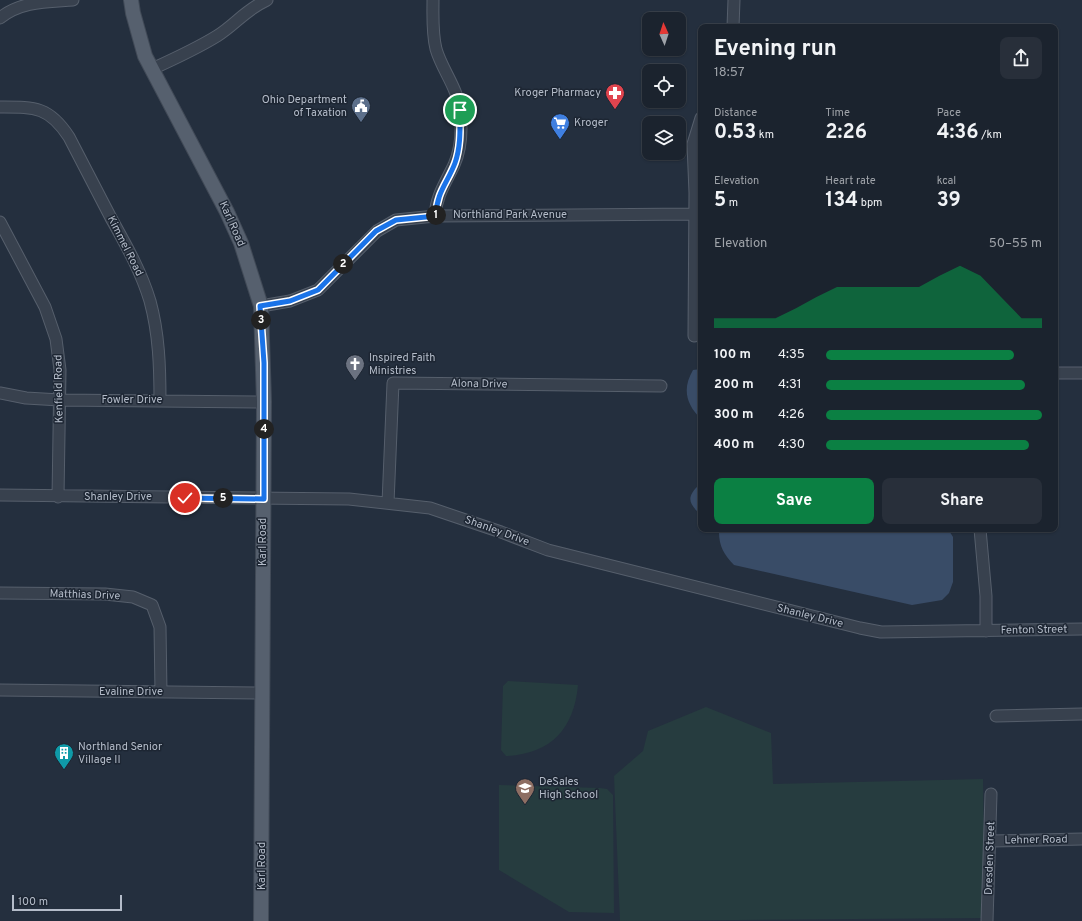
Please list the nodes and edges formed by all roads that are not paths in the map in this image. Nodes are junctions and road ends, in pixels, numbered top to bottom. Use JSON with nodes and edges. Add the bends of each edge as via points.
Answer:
{"nodes":[{"id":1,"x":72,"y":0,"type":"edge"},
{"id":2,"x":131,"y":0,"type":"edge"},
{"id":3,"x":267,"y":0,"type":"edge"},
{"id":4,"x":433,"y":0,"type":"edge"},
{"id":5,"x":734,"y":0,"type":"edge"},
{"id":6,"x":0,"y":18,"type":"edge"},
{"id":7,"x":733,"y":24,"type":"edge"},
{"id":8,"x":152,"y":69,"type":"junction"},
{"id":9,"x":0,"y":108,"type":"edge"},
{"id":10,"x":698,"y":128,"type":"edge"},
{"id":11,"x":694,"y":214,"type":"junction"},
{"id":12,"x":436,"y":216,"type":"junction"},
{"id":13,"x":0,"y":222,"type":"edge"},
{"id":14,"x":260,"y":306,"type":"junction"},
{"id":15,"x":694,"y":336,"type":"dead end"},
{"id":16,"x":1058,"y":373,"type":"edge"},
{"id":17,"x":1082,"y":373,"type":"edge"},
{"id":18,"x":661,"y":386,"type":"dead end"},
{"id":19,"x":0,"y":394,"type":"edge"},
{"id":20,"x":60,"y":400,"type":"junction"},
{"id":21,"x":160,"y":401,"type":"junction"},
{"id":22,"x":264,"y":402,"type":"junction"},
{"id":23,"x":0,"y":495,"type":"edge"},
{"id":24,"x":58,"y":497,"type":"junction"},
{"id":25,"x":264,"y":499,"type":"junction"},
{"id":26,"x":388,"y":503,"type":"junction"},
{"id":27,"x":980,"y":532,"type":"edge"},
{"id":28,"x":0,"y":593,"type":"edge"},
{"id":29,"x":1082,"y":629,"type":"edge"},
{"id":30,"x":986,"y":631,"type":"junction"},
{"id":31,"x":0,"y":690,"type":"edge"},
{"id":32,"x":161,"y":692,"type":"junction"},
{"id":33,"x":263,"y":693,"type":"junction"},
{"id":34,"x":1082,"y":714,"type":"edge"},
{"id":35,"x":996,"y":716,"type":"dead end"},
{"id":36,"x":991,"y":794,"type":"dead end"},
{"id":37,"x":1082,"y":839,"type":"edge"},
{"id":38,"x":991,"y":841,"type":"junction"},
{"id":39,"x":261,"y":921,"type":"edge"},
{"id":40,"x":987,"y":921,"type":"edge"}],
"edges":[{"from":1,"to":6,"type":"street","via":[[17,7]]},
{"from":2,"to":8,"type":"main road","name":"Karl Road","via":[[142,47]]},
{"from":3,"to":8,"type":"street","via":[[252,7],[219,35],[181,57]]},
{"from":4,"to":12,"type":"street","via":[[432,23],[436,48],[454,88],[460,110],[461,138],[455,164],[436,204]]},
{"from":5,"to":7,"type":"street"},
{"from":8,"to":14,"type":"main road","name":"Karl Road","via":[[227,212],[241,243]]},
{"from":9,"to":21,"type":"street","name":"Kimmel Road","via":[[33,108],[43,111],[60,124],[69,137],[140,273],[150,301],[160,362]]},
{"from":10,"to":11,"type":"street","via":[[693,144]]},
{"from":11,"to":12,"type":"street","name":"Northland Park Avenue"},
{"from":11,"to":15,"type":"street"},
{"from":12,"to":14,"type":"street","name":"Northland Park Avenue","via":[[396,220],[376,231],[318,290],[290,301]]},
{"from":13,"to":20,"type":"street","name":"Kenfield Road","via":[[52,324],[58,349]]},
{"from":14,"to":22,"type":"main road","name":"Karl Road"},
{"from":16,"to":17,"type":"street"},
{"from":18,"to":26,"type":"street","name":"Alona Drive","via":[[393,383]]},
{"from":19,"to":20,"type":"street","name":"Fowler Drive"},
{"from":20,"to":21,"type":"street","name":"Fowler Drive"},
{"from":20,"to":24,"type":"street","name":"Kenfield Road"},
{"from":21,"to":22,"type":"street","name":"Fowler Drive"},
{"from":22,"to":25,"type":"main road","name":"Karl Road"},
{"from":23,"to":24,"type":"street","name":"Shanley Drive"},
{"from":24,"to":25,"type":"street","name":"Shanley Drive"},
{"from":25,"to":26,"type":"street","name":"Shanley Drive","via":[[349,499]]},
{"from":25,"to":33,"type":"main road","name":"Karl Road"},
{"from":26,"to":30,"type":"street","name":"Shanley Drive","via":[[430,508],[548,550],[860,628],[881,632]]},
{"from":27,"to":30,"type":"street"},
{"from":28,"to":32,"type":"street","name":"Matthias Drive","via":[[105,594],[133,597],[152,605],[160,627]]},
{"from":29,"to":30,"type":"street","name":"Fenton Street"},
{"from":31,"to":32,"type":"street","name":"Evaline Drive"},
{"from":32,"to":33,"type":"street","name":"Evaline Drive"},
{"from":33,"to":39,"type":"main road","name":"Karl Road"},
{"from":34,"to":35,"type":"street"},
{"from":36,"to":38,"type":"street","name":"Dresden Street"},
{"from":37,"to":38,"type":"street","name":"Lehner Road"},
{"from":38,"to":40,"type":"street","name":"Dresden Street"}]}
